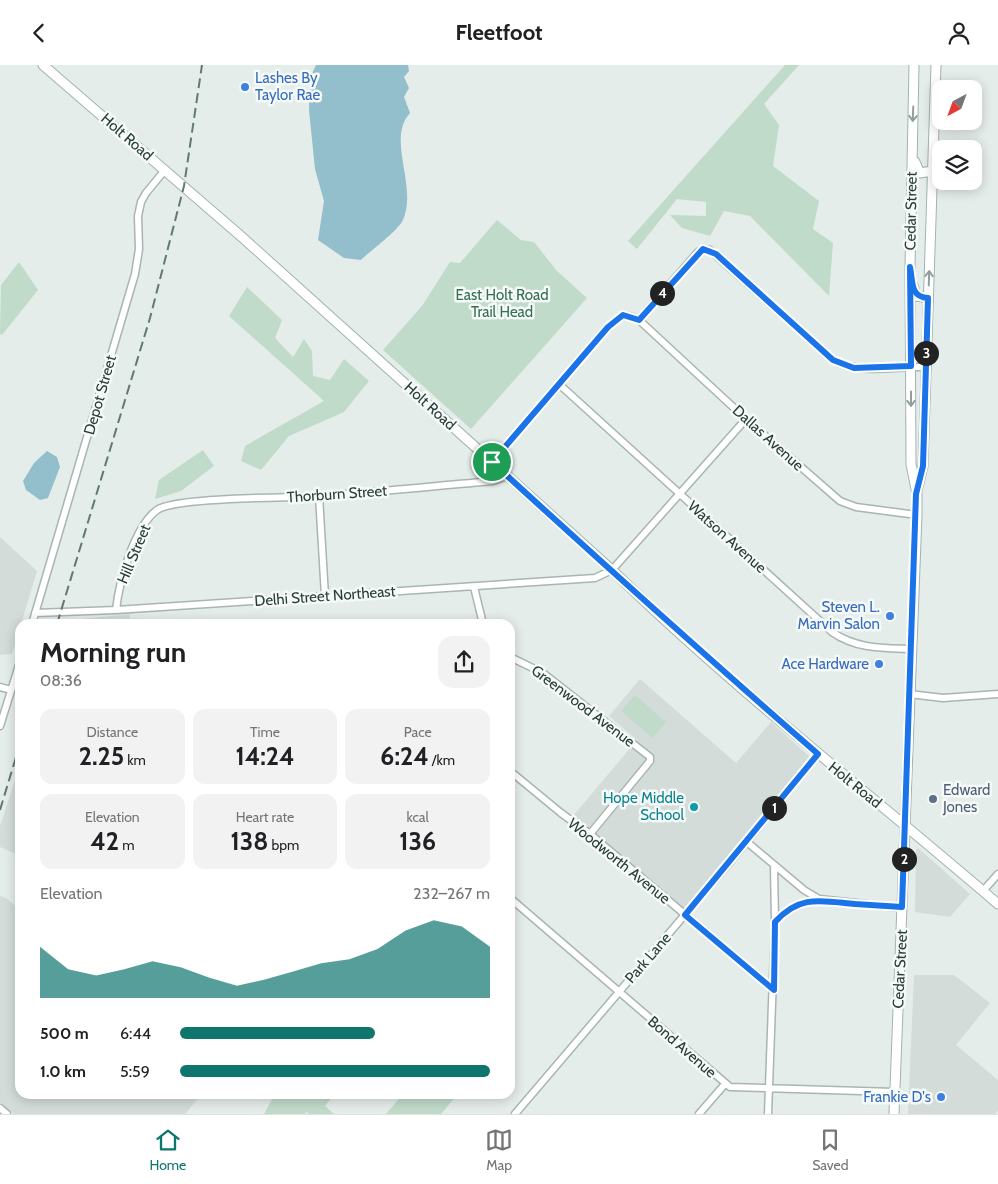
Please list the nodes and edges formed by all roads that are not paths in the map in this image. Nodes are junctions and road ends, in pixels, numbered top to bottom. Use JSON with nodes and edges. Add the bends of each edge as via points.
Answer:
{"nodes":[{"id":1,"x":43,"y":65,"type":"edge"},
{"id":2,"x":914,"y":65,"type":"edge"},
{"id":3,"x":936,"y":65,"type":"edge"},
{"id":4,"x":933,"y":140,"type":"edge"},
{"id":5,"x":912,"y":142,"type":"junction"},
{"id":6,"x":165,"y":170,"type":"junction"},
{"id":7,"x":932,"y":171,"type":"joint"},
{"id":8,"x":910,"y":267,"type":"junction"},
{"id":9,"x":928,"y":298,"type":"junction"},
{"id":10,"x":639,"y":320,"type":"junction"},
{"id":11,"x":911,"y":366,"type":"junction"},
{"id":12,"x":926,"y":367,"type":"junction"},
{"id":13,"x":560,"y":385,"type":"junction"},
{"id":14,"x":746,"y":419,"type":"junction"},
{"id":15,"x":492,"y":462,"type":"junction"},
{"id":16,"x":507,"y":476,"type":"junction"},
{"id":17,"x":680,"y":494,"type":"junction"},
{"id":18,"x":916,"y":494,"type":"junction"},
{"id":19,"x":319,"y":496,"type":"junction"},
{"id":20,"x":166,"y":505,"type":"joint"},
{"id":21,"x":917,"y":515,"type":"junction"},
{"id":22,"x":612,"y":570,"type":"junction"},
{"id":23,"x":474,"y":587,"type":"junction"},
{"id":24,"x":325,"y":596,"type":"junction"},
{"id":25,"x":116,"y":610,"type":"junction"},
{"id":26,"x":35,"y":613,"type":"junction"},
{"id":27,"x":33,"y":619,"type":"edge"},
{"id":28,"x":482,"y":619,"type":"edge"},
{"id":29,"x":911,"y":649,"type":"junction"},
{"id":30,"x":515,"y":659,"type":"edge"},
{"id":31,"x":15,"y":677,"type":"edge"},
{"id":32,"x":0,"y":687,"type":"edge"},
{"id":33,"x":11,"y":690,"type":"junction"},
{"id":34,"x":909,"y":694,"type":"junction"},
{"id":35,"x":998,"y":694,"type":"edge"},
{"id":36,"x":0,"y":725,"type":"edge"},
{"id":37,"x":818,"y":754,"type":"junction"},
{"id":38,"x":515,"y":775,"type":"edge"},
{"id":39,"x":905,"y":826,"type":"junction"},
{"id":40,"x":590,"y":834,"type":"junction"},
{"id":41,"x":747,"y":842,"type":"junction"},
{"id":42,"x":774,"y":865,"type":"junction"},
{"id":43,"x":998,"y":874,"type":"edge"},
{"id":44,"x":983,"y":891,"type":"junction"},
{"id":45,"x":819,"y":899,"type":"junction"},
{"id":46,"x":515,"y":902,"type":"edge"},
{"id":47,"x":998,"y":904,"type":"edge"},
{"id":48,"x":902,"y":907,"type":"junction"},
{"id":49,"x":685,"y":915,"type":"junction"},
{"id":50,"x":775,"y":922,"type":"junction"},
{"id":51,"x":774,"y":990,"type":"junction"},
{"id":52,"x":620,"y":991,"type":"junction"},
{"id":53,"x":725,"y":1084,"type":"junction"},
{"id":54,"x":769,"y":1089,"type":"junction"},
{"id":55,"x":894,"y":1092,"type":"junction"},
{"id":56,"x":0,"y":1108,"type":"edge"},
{"id":57,"x":7,"y":1114,"type":"edge"},
{"id":58,"x":515,"y":1114,"type":"edge"},
{"id":59,"x":699,"y":1114,"type":"edge"},
{"id":60,"x":768,"y":1114,"type":"edge"},
{"id":61,"x":894,"y":1114,"type":"edge"}],
"edges":[{"from":1,"to":6,"type":"main road","name":"Holt Road"},
{"from":2,"to":5,"type":"main road","name":"Cedar Street","one_way":true},
{"from":3,"to":4,"type":"main road","name":"Cedar Street"},
{"from":5,"to":7,"type":"main road","via":[[917,171]]},
{"from":5,"to":8,"type":"main road","name":"Cedar Street"},
{"from":6,"to":15,"type":"main road","name":"Holt Road"},
{"from":6,"to":26,"type":"street","name":"Depot Street","via":[[141,202],[135,274]]},
{"from":9,"to":7,"type":"main road","name":"Cedar Street","one_way":true},
{"from":8,"to":9,"type":"main road","via":[[915,294],[919,298]]},
{"from":8,"to":11,"type":"main road","name":"Cedar Street"},
{"from":9,"to":12,"type":"main road","name":"Cedar Street"},
{"from":10,"to":11,"type":"street","via":[[698,252],[710,250],[838,363],[854,368]]},
{"from":10,"to":13,"type":"street","via":[[628,315],[619,317]]},
{"from":10,"to":14,"type":"street","name":"Dallas Avenue"},
{"from":11,"to":12,"type":"street"},
{"from":11,"to":18,"type":"main road","name":"Cedar Street","one_way":true,"via":[[911,463]]},
{"from":12,"to":18,"type":"main road","name":"Cedar Street","via":[[923,466]]},
{"from":13,"to":15,"type":"street"},
{"from":13,"to":17,"type":"street","name":"Watson Avenue"},
{"from":14,"to":17,"type":"street"},
{"from":14,"to":21,"type":"street","name":"Dallas Avenue","via":[[840,501],[856,507]]},
{"from":15,"to":16,"type":"main road","name":"Holt Road"},
{"from":16,"to":19,"type":"street","name":"Thorburn Street","via":[[493,481]]},
{"from":16,"to":22,"type":"main road","name":"Holt Road"},
{"from":17,"to":22,"type":"street"},
{"from":17,"to":29,"type":"street","name":"Watson Avenue","via":[[840,638],[867,647]]},
{"from":18,"to":21,"type":"main road","name":"Cedar Street"},
{"from":19,"to":20,"type":"street","name":"Thorburn Street"},
{"from":19,"to":24,"type":"street"},
{"from":20,"to":25,"type":"street","name":"Hill Street","via":[[146,522],[139,535],[122,576]]},
{"from":21,"to":29,"type":"main road","name":"Cedar Street"},
{"from":22,"to":23,"type":"street","name":"Delhi Street Northeast","via":[[595,578]]},
{"from":22,"to":37,"type":"main road","name":"Holt Road"},
{"from":23,"to":24,"type":"street","name":"Delhi Street Northeast"},
{"from":23,"to":28,"type":"street"},
{"from":24,"to":25,"type":"street","name":"Delhi Street Northeast"},
{"from":25,"to":26,"type":"street","name":"Delhi Street Northeast"},
{"from":26,"to":27,"type":"street","name":"Depot Street"},
{"from":29,"to":34,"type":"main road","name":"Cedar Street"},
{"from":30,"to":40,"type":"street","name":"Greenwood Avenue","via":[[543,673],[650,757]]},
{"from":31,"to":33,"type":"street"},
{"from":32,"to":33,"type":"street"},
{"from":33,"to":36,"type":"street"},
{"from":34,"to":35,"type":"street","via":[[943,698]]},
{"from":34,"to":39,"type":"main road","name":"Cedar Street"},
{"from":37,"to":39,"type":"main road","name":"Holt Road"},
{"from":37,"to":41,"type":"street","name":"Park Lane"},
{"from":38,"to":40,"type":"street","name":"Woodworth Avenue"},
{"from":39,"to":44,"type":"main road","name":"Holt Road"},
{"from":39,"to":48,"type":"main road","name":"Cedar Street"},
{"from":40,"to":49,"type":"street","name":"Woodworth Avenue"},
{"from":41,"to":42,"type":"street"},
{"from":41,"to":49,"type":"street","name":"Park Lane"},
{"from":42,"to":45,"type":"street"},
{"from":42,"to":50,"type":"street"},
{"from":43,"to":44,"type":"street"},
{"from":44,"to":47,"type":"main road","name":"Holt Road"},
{"from":45,"to":48,"type":"street"},
{"from":45,"to":50,"type":"street","via":[[784,911]]},
{"from":46,"to":52,"type":"street","name":"Bond Avenue"},
{"from":48,"to":55,"type":"main road","name":"Cedar Street"},
{"from":49,"to":51,"type":"street","name":"Woodworth Avenue"},
{"from":49,"to":52,"type":"street","name":"Park Lane"},
{"from":50,"to":51,"type":"street"},
{"from":51,"to":54,"type":"street"},
{"from":52,"to":53,"type":"street","name":"Bond Avenue"},
{"from":52,"to":58,"type":"street","name":"Park Lane"},
{"from":53,"to":54,"type":"street","name":"Bond Avenue"},
{"from":53,"to":59,"type":"street"},
{"from":54,"to":55,"type":"street","name":"Bond Avenue"},
{"from":54,"to":60,"type":"street"},
{"from":55,"to":61,"type":"main road","name":"Cedar Street"},
{"from":56,"to":57,"type":"street"}]}
